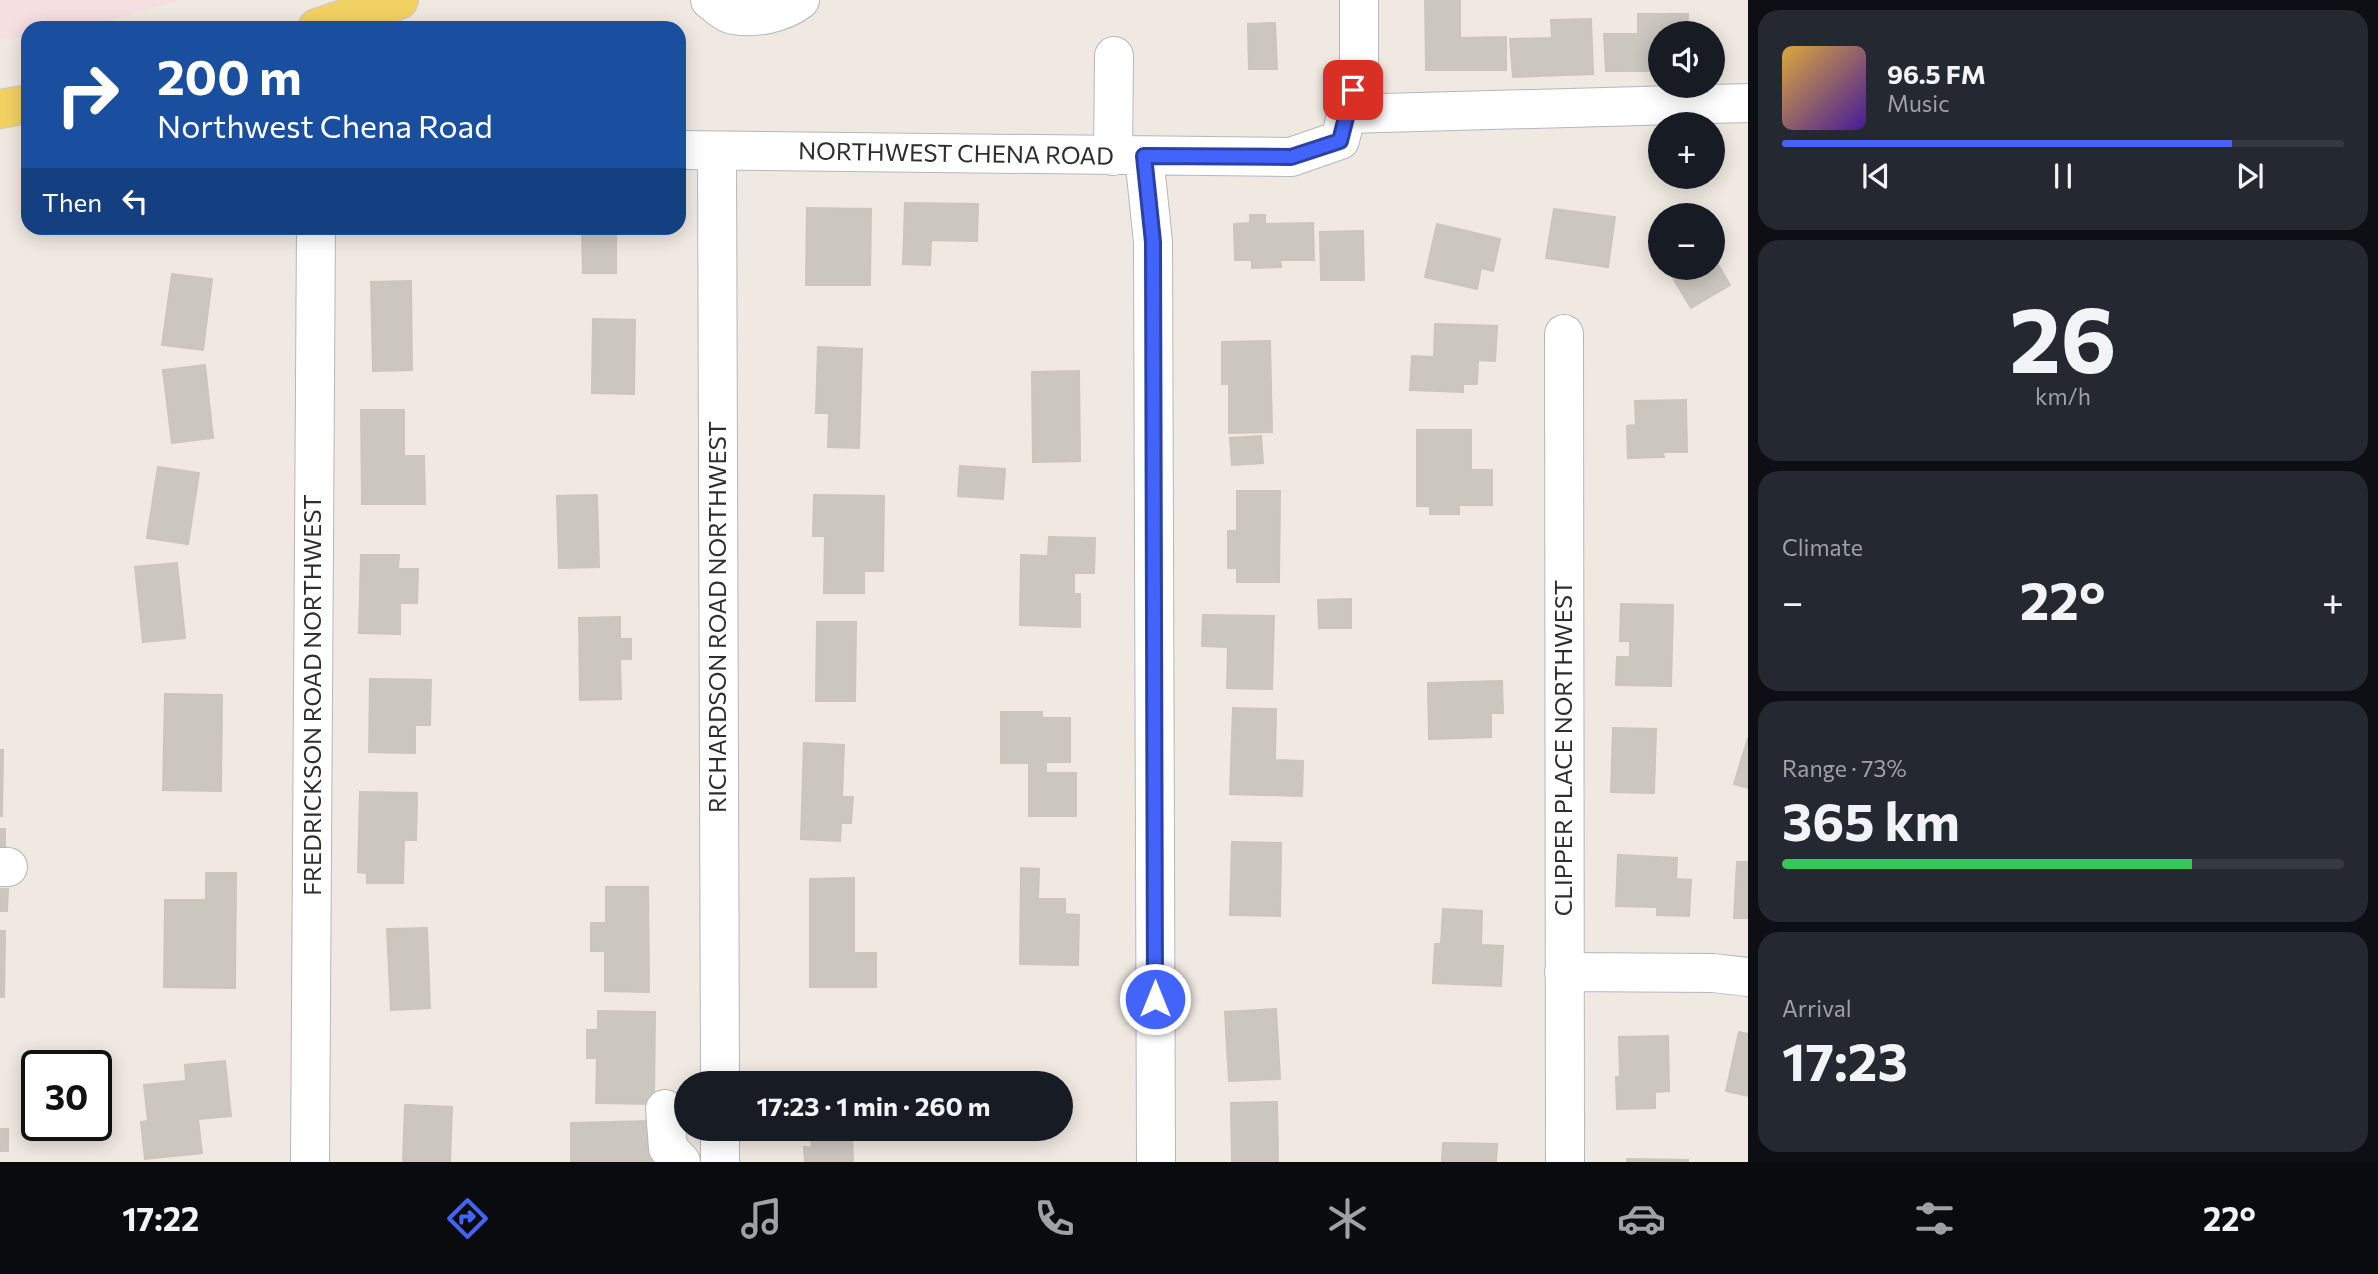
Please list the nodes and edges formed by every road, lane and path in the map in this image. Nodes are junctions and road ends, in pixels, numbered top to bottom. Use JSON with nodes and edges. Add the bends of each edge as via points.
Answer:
{"nodes":[{"id":1,"x":400,"y":0,"type":"edge"},
{"id":2,"x":710,"y":0,"type":"edge"},
{"id":3,"x":800,"y":0,"type":"edge"},
{"id":4,"x":1359,"y":0,"type":"edge"},
{"id":5,"x":338,"y":21,"type":"edge"},
{"id":6,"x":1114,"y":56,"type":"dead end"},
{"id":7,"x":1748,"y":103,"type":"edge"},
{"id":8,"x":21,"y":105,"type":"edge"},
{"id":9,"x":0,"y":109,"type":"edge"},
{"id":10,"x":1347,"y":114,"type":"junction"},
{"id":11,"x":686,"y":150,"type":"edge"},
{"id":12,"x":716,"y":151,"type":"junction"},
{"id":13,"x":1128,"y":156,"type":"junction"},
{"id":14,"x":316,"y":235,"type":"edge"},
{"id":15,"x":1564,"y":334,"type":"dead end"},
{"id":16,"x":1564,"y":972,"type":"junction"},
{"id":17,"x":1748,"y":977,"type":"edge"},
{"id":18,"x":720,"y":1071,"type":"edge"},
{"id":19,"x":665,"y":1109,"type":"dead end"},
{"id":20,"x":720,"y":1141,"type":"edge"},
{"id":21,"x":310,"y":1162,"type":"edge"},
{"id":22,"x":681,"y":1162,"type":"edge"},
{"id":23,"x":720,"y":1162,"type":"edge"},
{"id":24,"x":1156,"y":1162,"type":"edge"},
{"id":25,"x":1565,"y":1162,"type":"edge"}],
"edges":[{"from":1,"to":5,"type":"main road"},
{"from":2,"to":3,"type":"street","via":[[732,15],[756,16]]},
{"from":4,"to":10,"type":"street","name":"NORTHWEST CHENA ROAD","via":[[1359,65]]},
{"from":6,"to":13,"type":"street"},
{"from":7,"to":10,"type":"street"},
{"from":8,"to":9,"type":"main road"},
{"from":10,"to":13,"type":"street","name":"NORTHWEST CHENA ROAD","via":[[1340,141],[1291,157]]},
{"from":11,"to":12,"type":"street","name":"NORTHWEST CHENA ROAD"},
{"from":12,"to":13,"type":"street","name":"NORTHWEST CHENA ROAD"},
{"from":12,"to":18,"type":"street","name":"RICHARDSON ROAD NORTHWEST"},
{"from":13,"to":24,"type":"street","via":[[1153,255]]},
{"from":14,"to":21,"type":"street","name":"FREDRICKSON ROAD NORTHWEST"},
{"from":15,"to":16,"type":"street","name":"CLIPPER PLACE NORTHWEST"},
{"from":16,"to":17,"type":"street","via":[[1713,972]]},
{"from":16,"to":25,"type":"street","name":"CLIPPER PLACE NORTHWEST"},
{"from":19,"to":22,"type":"street","via":[[668,1148]]},
{"from":20,"to":23,"type":"street"}]}
